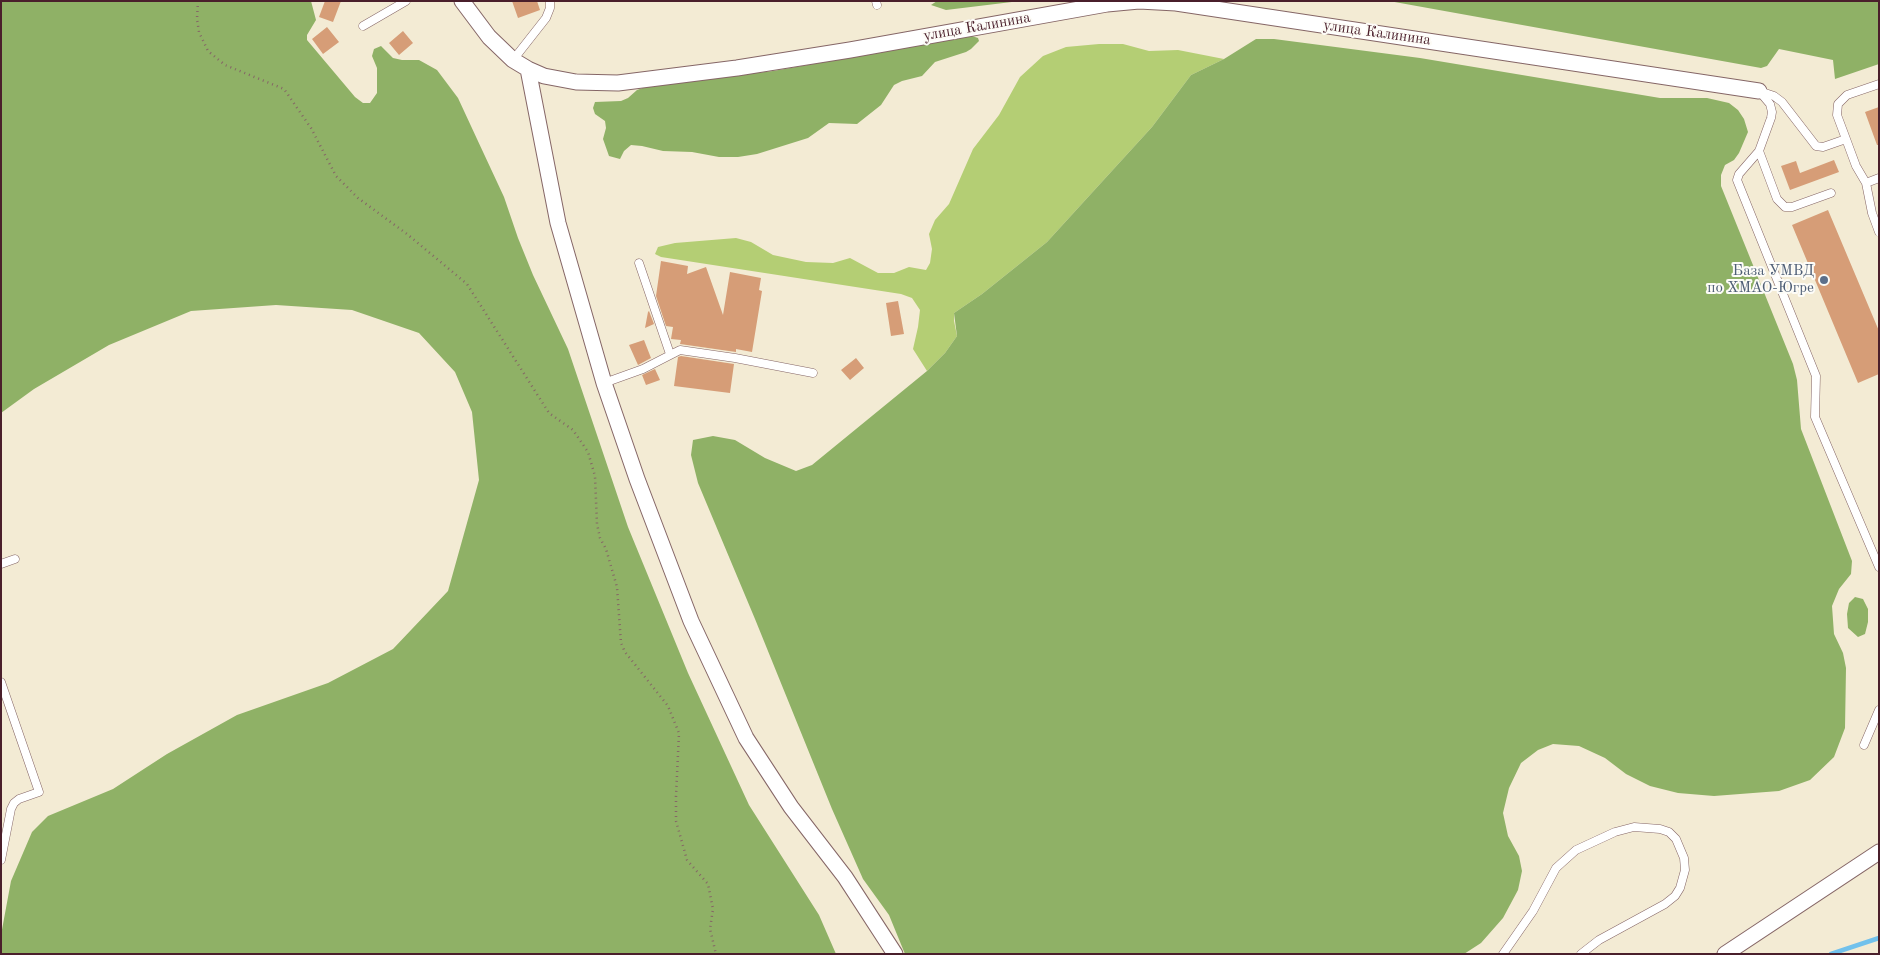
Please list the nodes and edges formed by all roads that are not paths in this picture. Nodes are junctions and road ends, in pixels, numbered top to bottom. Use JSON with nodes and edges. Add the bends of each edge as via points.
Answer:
{"nodes":[{"id":1,"x":406,"y":1,"type":"edge"},
{"id":2,"x":462,"y":1,"type":"edge"},
{"id":3,"x":550,"y":1,"type":"edge"},
{"id":4,"x":362,"y":26,"type":"dead end"},
{"id":5,"x":513,"y":60,"type":"junction"},
{"id":6,"x":528,"y":70,"type":"junction"},
{"id":7,"x":1879,"y":84,"type":"edge"},
{"id":8,"x":1759,"y":91,"type":"junction"},
{"id":9,"x":1846,"y":139,"type":"junction"},
{"id":10,"x":1759,"y":151,"type":"junction"},
{"id":11,"x":1879,"y":178,"type":"edge"},
{"id":12,"x":1866,"y":182,"type":"junction"},
{"id":13,"x":1831,"y":193,"type":"dead end"},
{"id":14,"x":1879,"y":232,"type":"edge"},
{"id":15,"x":639,"y":263,"type":"dead end"},
{"id":16,"x":670,"y":354,"type":"junction"},
{"id":17,"x":813,"y":373,"type":"dead end"},
{"id":18,"x":604,"y":383,"type":"junction"},
{"id":19,"x":1879,"y":541,"type":"edge"},
{"id":20,"x":1870,"y":546,"type":"junction"},
{"id":21,"x":15,"y":559,"type":"dead end"},
{"id":22,"x":1,"y":564,"type":"edge"},
{"id":23,"x":1879,"y":567,"type":"edge"},
{"id":24,"x":1,"y":682,"type":"edge"},
{"id":25,"x":1879,"y":710,"type":"edge"},
{"id":26,"x":1864,"y":745,"type":"dead end"},
{"id":27,"x":1879,"y":852,"type":"edge"},
{"id":28,"x":1,"y":860,"type":"edge"},
{"id":29,"x":894,"y":954,"type":"edge"},
{"id":30,"x":1503,"y":954,"type":"edge"},
{"id":31,"x":1582,"y":954,"type":"edge"},
{"id":32,"x":1725,"y":954,"type":"edge"}],
"edges":[{"from":1,"to":4,"type":"lane"},
{"from":2,"to":5,"type":"street","name":"улица Калинина","via":[[489,37]]},
{"from":3,"to":5,"type":"lane","via":[[546,18]]},
{"from":5,"to":6,"type":"street","name":"улица Калинина"},
{"from":6,"to":8,"type":"street","name":"улица Калинина","via":[[576,82],[618,83],[737,68],[1098,5],[1139,2],[1195,6]]},
{"from":6,"to":18,"type":"street","via":[[558,223]]},
{"from":7,"to":9,"type":"lane","via":[[1847,95],[1838,104],[1837,115]]},
{"from":8,"to":9,"type":"lane","via":[[1782,102],[1816,146],[1823,147]]},
{"from":8,"to":10,"type":"lane","via":[[1772,112]]},
{"from":9,"to":12,"type":"lane"},
{"from":10,"to":13,"type":"lane","via":[[1777,199],[1785,207]]},
{"from":10,"to":20,"type":"lane","via":[[1738,174],[1737,180],[1816,376],[1814,417]]},
{"from":11,"to":12,"type":"lane"},
{"from":12,"to":14,"type":"lane"},
{"from":15,"to":16,"type":"lane"},
{"from":16,"to":17,"type":"lane","via":[[680,350]]},
{"from":16,"to":18,"type":"lane"},
{"from":18,"to":29,"type":"street","via":[[636,479],[690,621],[746,738],[791,807],[845,877]]},
{"from":19,"to":20,"type":"lane"},
{"from":20,"to":23,"type":"lane"},
{"from":21,"to":22,"type":"lane"},
{"from":24,"to":28,"type":"lane","via":[[39,792],[19,799],[11,809]]},
{"from":25,"to":26,"type":"lane"},
{"from":27,"to":32,"type":"street"},
{"from":30,"to":31,"type":"lane","via":[[1533,911],[1556,868],[1576,850],[1596,839],[1634,827],[1660,828],[1669,832],[1676,839],[1684,858],[1685,870],[1680,888],[1665,904],[1599,940]]}]}
